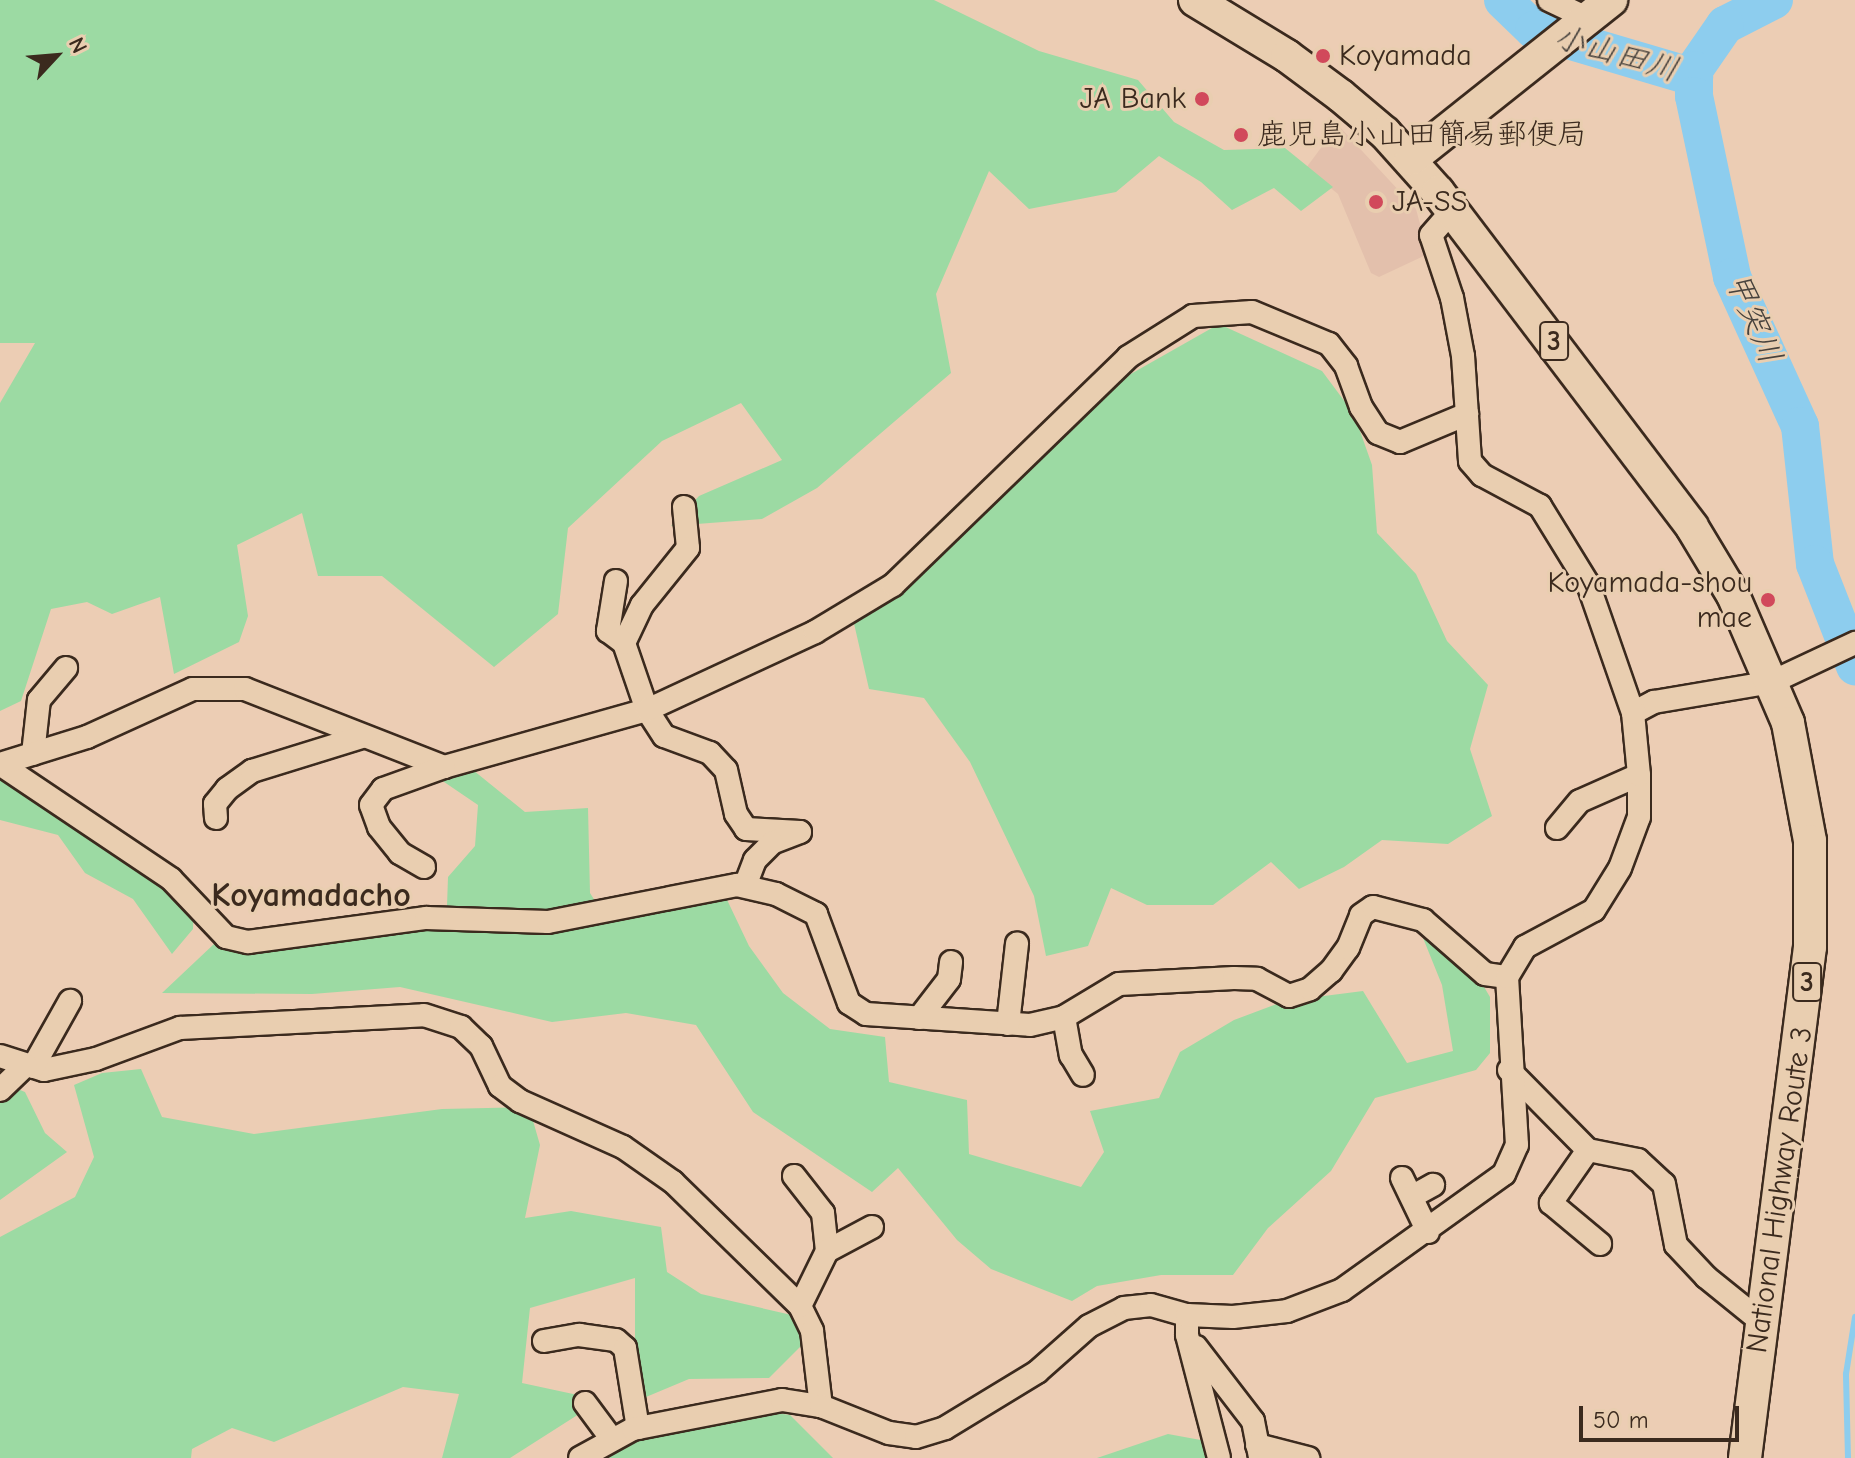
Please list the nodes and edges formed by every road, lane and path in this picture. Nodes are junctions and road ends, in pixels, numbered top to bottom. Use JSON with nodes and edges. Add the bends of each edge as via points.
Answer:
{"nodes":[{"id":1,"x":1195,"y":0,"type":"edge"},
{"id":2,"x":1549,"y":0,"type":"edge"},
{"id":3,"x":1593,"y":15,"type":"edge"},
{"id":4,"x":1411,"y":159,"type":"junction"},
{"id":5,"x":1453,"y":210,"type":"junction"},
{"id":6,"x":1467,"y":414,"type":"junction"},
{"id":7,"x":684,"y":507,"type":"dead end"},
{"id":8,"x":616,"y":581,"type":"dead end"},
{"id":9,"x":624,"y":643,"type":"junction"},
{"id":10,"x":1855,"y":643,"type":"edge"},
{"id":11,"x":66,"y":668,"type":"dead end"},
{"id":12,"x":1772,"y":682,"type":"junction"},
{"id":13,"x":647,"y":710,"type":"junction"},
{"id":14,"x":1633,"y":713,"type":"junction"},
{"id":15,"x":362,"y":737,"type":"junction"},
{"id":16,"x":33,"y":754,"type":"junction"},
{"id":17,"x":0,"y":764,"type":"edge"},
{"id":18,"x":444,"y":767,"type":"junction"},
{"id":19,"x":1639,"y":775,"type":"junction"},
{"id":20,"x":1598,"y":791,"type":"junction"},
{"id":21,"x":1568,"y":792,"type":"dead end"},
{"id":22,"x":216,"y":818,"type":"dead end"},
{"id":23,"x":1557,"y":828,"type":"dead end"},
{"id":24,"x":424,"y":867,"type":"dead end"},
{"id":25,"x":745,"y":886,"type":"junction"},
{"id":26,"x":1017,"y":944,"type":"dead end"},
{"id":27,"x":951,"y":962,"type":"dead end"},
{"id":28,"x":1507,"y":977,"type":"junction"},
{"id":29,"x":70,"y":1001,"type":"dead end"},
{"id":30,"x":1064,"y":1017,"type":"junction"},
{"id":31,"x":919,"y":1018,"type":"junction"},
{"id":32,"x":1008,"y":1024,"type":"junction"},
{"id":33,"x":0,"y":1056,"type":"edge"},
{"id":34,"x":29,"y":1066,"type":"junction"},
{"id":35,"x":1509,"y":1070,"type":"junction"},
{"id":36,"x":1083,"y":1075,"type":"dead end"},
{"id":37,"x":0,"y":1090,"type":"edge"},
{"id":38,"x":1588,"y":1150,"type":"junction"},
{"id":39,"x":794,"y":1176,"type":"dead end"},
{"id":40,"x":1433,"y":1185,"type":"dead end"},
{"id":41,"x":872,"y":1227,"type":"dead end"},
{"id":42,"x":1428,"y":1232,"type":"junction"},
{"id":43,"x":1600,"y":1244,"type":"dead end"},
{"id":44,"x":827,"y":1251,"type":"junction"},
{"id":45,"x":800,"y":1306,"type":"junction"},
{"id":46,"x":1763,"y":1323,"type":"junction"},
{"id":47,"x":1187,"y":1325,"type":"junction"},
{"id":48,"x":544,"y":1341,"type":"dead end"},
{"id":49,"x":585,"y":1403,"type":"dead end"},
{"id":50,"x":821,"y":1406,"type":"junction"},
{"id":51,"x":638,"y":1428,"type":"junction"},
{"id":52,"x":611,"y":1438,"type":"junction"},
{"id":53,"x":1258,"y":1451,"type":"edge"},
{"id":54,"x":580,"y":1458,"type":"edge"},
{"id":55,"x":1219,"y":1458,"type":"edge"},
{"id":56,"x":1308,"y":1458,"type":"edge"},
{"id":57,"x":1745,"y":1458,"type":"edge"}],
"edges":[{"from":1,"to":4,"type":"highway","name":"National Highway Route 3","number":"3","via":[[1287,56]]},
{"from":2,"to":3,"type":"street"},
{"from":3,"to":4,"type":"highway"},
{"from":4,"to":5,"type":"highway","name":"National Highway Route 3","number":"3"},
{"from":5,"to":6,"type":"street","via":[[1431,235],[1452,298]]},
{"from":5,"to":12,"type":"highway","name":"National Highway Route 3","number":"3","via":[[1692,527],[1733,595]]},
{"from":6,"to":13,"type":"street","via":[[1400,442],[1378,433],[1361,407],[1346,366],[1329,344],[1252,312],[1193,316],[1128,357],[893,585],[815,632]]},
{"from":6,"to":14,"type":"street","via":[[1470,461],[1482,475],[1540,506],[1588,584]]},
{"from":7,"to":9,"type":"street","via":[[688,548],[642,605]]},
{"from":8,"to":9,"type":"street","via":[[608,631]]},
{"from":9,"to":13,"type":"street"},
{"from":10,"to":12,"type":"street"},
{"from":11,"to":16,"type":"street","via":[[39,700]]},
{"from":12,"to":14,"type":"street","via":[[1654,702]]},
{"from":12,"to":46,"type":"highway","name":"National Highway Route 3","number":"3","via":[[1801,772],[1812,889],[1803,1026]]},
{"from":13,"to":18,"type":"street"},
{"from":13,"to":25,"type":"street","via":[[664,736],[710,753],[726,770],[736,814],[746,829],[800,832],[763,851]]},
{"from":14,"to":19,"type":"street"},
{"from":15,"to":16,"type":"street","via":[[245,689],[193,689],[148,713]]},
{"from":15,"to":18,"type":"street"},
{"from":15,"to":22,"type":"street","via":[[252,771],[215,804]]},
{"from":16,"to":17,"type":"street"},
{"from":17,"to":25,"type":"street","via":[[171,879],[226,937],[248,942],[426,918],[548,922]]},
{"from":18,"to":24,"type":"street","via":[[383,789],[371,805],[379,827],[400,853]]},
{"from":19,"to":20,"type":"street"},
{"from":19,"to":28,"type":"street","via":[[1639,817],[1620,868],[1594,910],[1525,947]]},
{"from":20,"to":21,"type":"street"},
{"from":20,"to":23,"type":"street","via":[[1580,801]]},
{"from":25,"to":31,"type":"street","via":[[816,914],[849,1003],[866,1014]]},
{"from":26,"to":32,"type":"street"},
{"from":27,"to":31,"type":"street","via":[[949,979]]},
{"from":28,"to":30,"type":"street","via":[[1485,974],[1423,920],[1373,907],[1361,915],[1348,948],[1331,971],[1310,989],[1289,996],[1257,979],[1234,978],[1119,984]]},
{"from":28,"to":35,"type":"street"},
{"from":29,"to":34,"type":"street"},
{"from":30,"to":32,"type":"street"},
{"from":30,"to":36,"type":"street","via":[[1071,1055]]},
{"from":31,"to":32,"type":"street"},
{"from":33,"to":34,"type":"street"},
{"from":34,"to":37,"type":"street"},
{"from":34,"to":45,"type":"street","via":[[44,1070],[96,1059],[180,1028],[424,1015],[461,1027],[481,1046],[500,1086],[520,1101],[623,1147],[673,1182]]},
{"from":35,"to":38,"type":"street"},
{"from":35,"to":42,"type":"street","via":[[1517,1145],[1504,1174]]},
{"from":38,"to":43,"type":"street","via":[[1551,1203]]},
{"from":38,"to":46,"type":"street","via":[[1638,1160],[1664,1184],[1676,1245]]},
{"from":39,"to":44,"type":"street","via":[[823,1213]]},
{"from":40,"to":42,"type":"street","via":[[1408,1187]]},
{"from":41,"to":44,"type":"street"},
{"from":42,"to":47,"type":"street","via":[[1342,1290],[1287,1311]]},
{"from":44,"to":45,"type":"street"},
{"from":45,"to":50,"type":"street","via":[[812,1331]]},
{"from":46,"to":57,"type":"highway","name":"National Highway Route 3","number":"3"},
{"from":47,"to":50,"type":"street","via":[[1151,1305],[1124,1308],[1089,1326],[1037,1372],[945,1428],[916,1437],[889,1433]]},
{"from":47,"to":53,"type":"street","via":[[1253,1421]]},
{"from":47,"to":55,"type":"street"},
{"from":48,"to":51,"type":"street","via":[[579,1335],[616,1340],[625,1348]]},
{"from":49,"to":52,"type":"street"},
{"from":50,"to":51,"type":"street","via":[[782,1400]]},
{"from":51,"to":52,"type":"street"},
{"from":52,"to":54,"type":"street"},
{"from":53,"to":56,"type":"street"}]}
